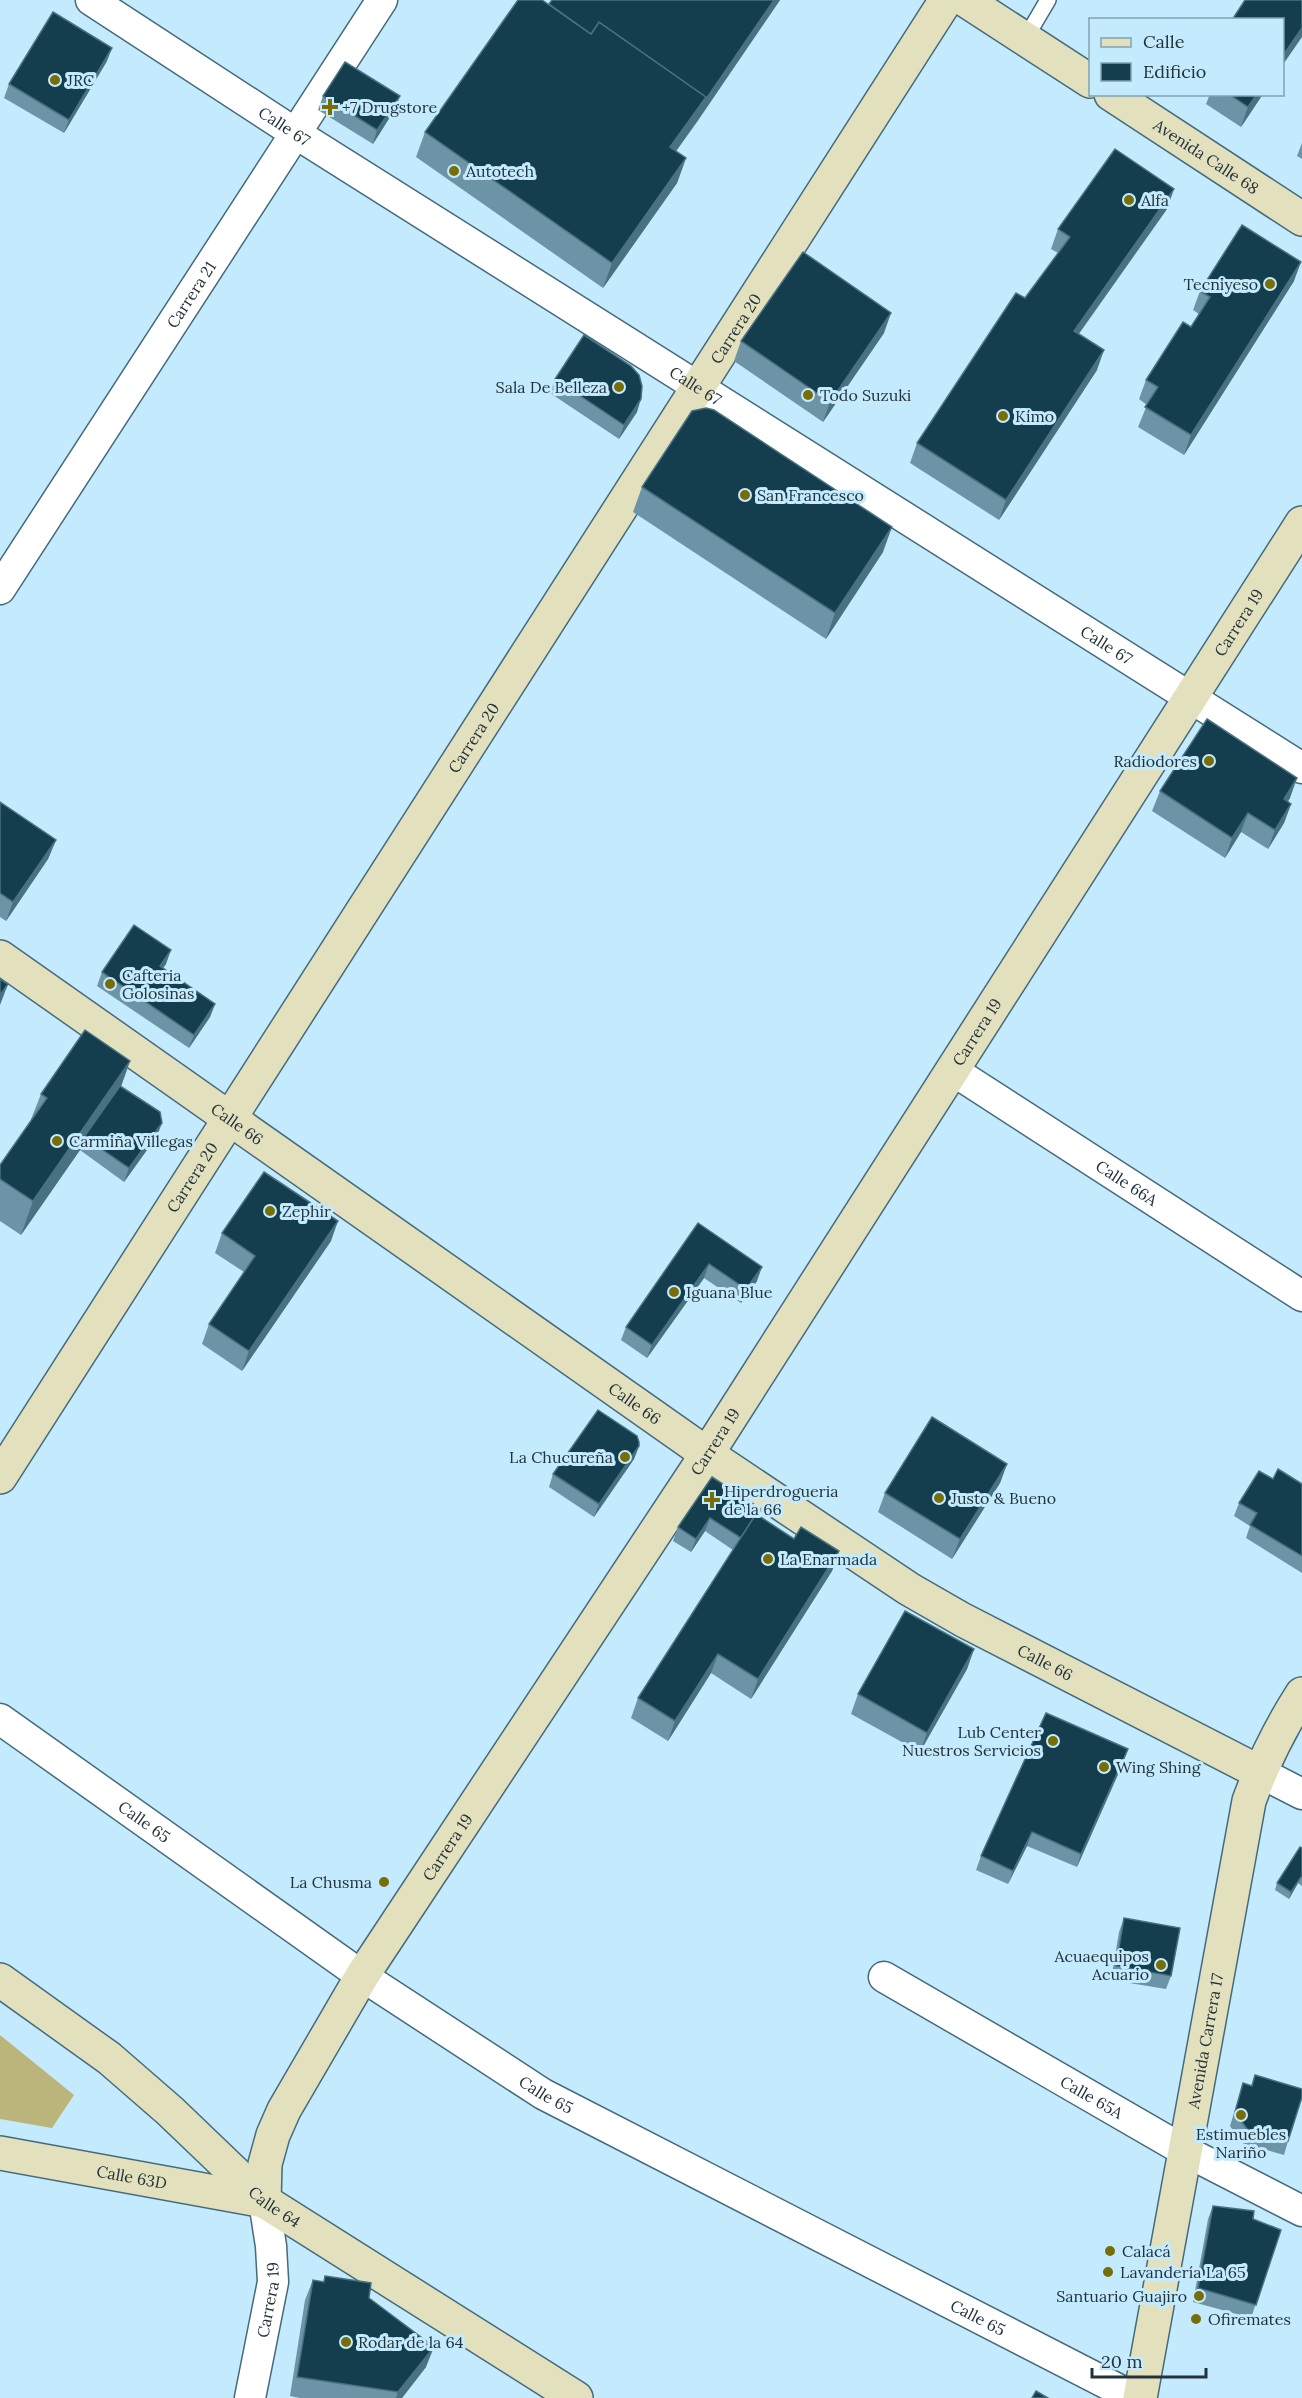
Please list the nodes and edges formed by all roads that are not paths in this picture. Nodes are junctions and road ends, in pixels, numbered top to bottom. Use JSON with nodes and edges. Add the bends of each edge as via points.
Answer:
{"nodes":[{"id":1,"x":91,"y":0,"type":"edge"},
{"id":2,"x":382,"y":0,"type":"edge"},
{"id":3,"x":946,"y":0,"type":"edge"},
{"id":4,"x":965,"y":0,"type":"edge"},
{"id":5,"x":1048,"y":0,"type":"edge"},
{"id":6,"x":1025,"y":39,"type":"junction"},
{"id":7,"x":1089,"y":80,"type":"edge"},
{"id":8,"x":1114,"y":96,"type":"edge"},
{"id":9,"x":295,"y":133,"type":"junction"},
{"id":10,"x":1302,"y":219,"type":"edge"},
{"id":11,"x":697,"y":388,"type":"junction"},
{"id":12,"x":1302,"y":523,"type":"edge"},
{"id":13,"x":0,"y":589,"type":"edge"},
{"id":14,"x":1190,"y":699,"type":"junction"},
{"id":15,"x":1302,"y":768,"type":"edge"},
{"id":16,"x":0,"y":957,"type":"edge"},
{"id":17,"x":952,"y":1070,"type":"junction"},
{"id":18,"x":230,"y":1118,"type":"junction"},
{"id":19,"x":1302,"y":1296,"type":"edge"},
{"id":20,"x":707,"y":1454,"type":"junction"},
{"id":21,"x":0,"y":1477,"type":"edge"},
{"id":22,"x":1302,"y":1694,"type":"edge"},
{"id":23,"x":0,"y":1719,"type":"edge"},
{"id":24,"x":1260,"y":1772,"type":"junction"},
{"id":25,"x":1302,"y":1794,"type":"edge"},
{"id":26,"x":362,"y":1976,"type":"junction"},
{"id":27,"x":884,"y":1977,"type":"dead end"},
{"id":28,"x":0,"y":1980,"type":"edge"},
{"id":29,"x":1185,"y":2151,"type":"junction"},
{"id":30,"x":0,"y":2153,"type":"edge"},
{"id":31,"x":264,"y":2201,"type":"junction"},
{"id":32,"x":1302,"y":2211,"type":"edge"},
{"id":33,"x":250,"y":2398,"type":"edge"},
{"id":34,"x":576,"y":2398,"type":"edge"},
{"id":35,"x":1135,"y":2398,"type":"edge"},
{"id":36,"x":1140,"y":2398,"type":"edge"}],
"edges":[{"from":1,"to":9,"type":"street","name":"Calle 67"},
{"from":2,"to":9,"type":"street","name":"Carrera 21"},
{"from":3,"to":11,"type":"street","name":"Carrera 20"},
{"from":4,"to":6,"type":"street"},
{"from":5,"to":6,"type":"lane"},
{"from":6,"to":7,"type":"street"},
{"from":8,"to":10,"type":"street","name":"Avenida Calle 68"},
{"from":9,"to":11,"type":"street","name":"Calle 67"},
{"from":9,"to":13,"type":"street","name":"Carrera 21"},
{"from":11,"to":14,"type":"street","name":"Calle 67"},
{"from":11,"to":18,"type":"street","name":"Carrera 20"},
{"from":12,"to":14,"type":"street","name":"Carrera 19"},
{"from":14,"to":15,"type":"street","name":"Calle 67"},
{"from":14,"to":17,"type":"street","name":"Carrera 19"},
{"from":16,"to":18,"type":"street","name":"Calle 66"},
{"from":17,"to":19,"type":"street","name":"Calle 66A"},
{"from":17,"to":20,"type":"street","name":"Carrera 19"},
{"from":18,"to":20,"type":"street","name":"Calle 66"},
{"from":18,"to":21,"type":"street","name":"Carrera 20"},
{"from":20,"to":24,"type":"street","name":"Calle 66","via":[[963,1620]]},
{"from":20,"to":26,"type":"street","name":"Carrera 19"},
{"from":22,"to":24,"type":"street","name":"Avenida Carrera 17"},
{"from":23,"to":26,"type":"street","name":"Calle 65"},
{"from":24,"to":25,"type":"street","name":"Calle 66"},
{"from":24,"to":29,"type":"street","name":"Avenida Carrera 17","via":[[1249,1801]]},
{"from":26,"to":31,"type":"street","name":"Carrera 19","via":[[273,2134],[265,2164]]},
{"from":26,"to":35,"type":"street","name":"Calle 65","via":[[543,2094]]},
{"from":27,"to":29,"type":"street","name":"Calle 65A"},
{"from":28,"to":31,"type":"street","name":"Calle 64","via":[[109,2058]]},
{"from":29,"to":32,"type":"street","name":"Calle 65A"},
{"from":29,"to":36,"type":"street","name":"Avenida Carrera 17"},
{"from":30,"to":31,"type":"street","name":"Calle 63D"},
{"from":31,"to":33,"type":"street","name":"Carrera 19","via":[[273,2282]]},
{"from":31,"to":34,"type":"street","name":"Calle 64"}]}
